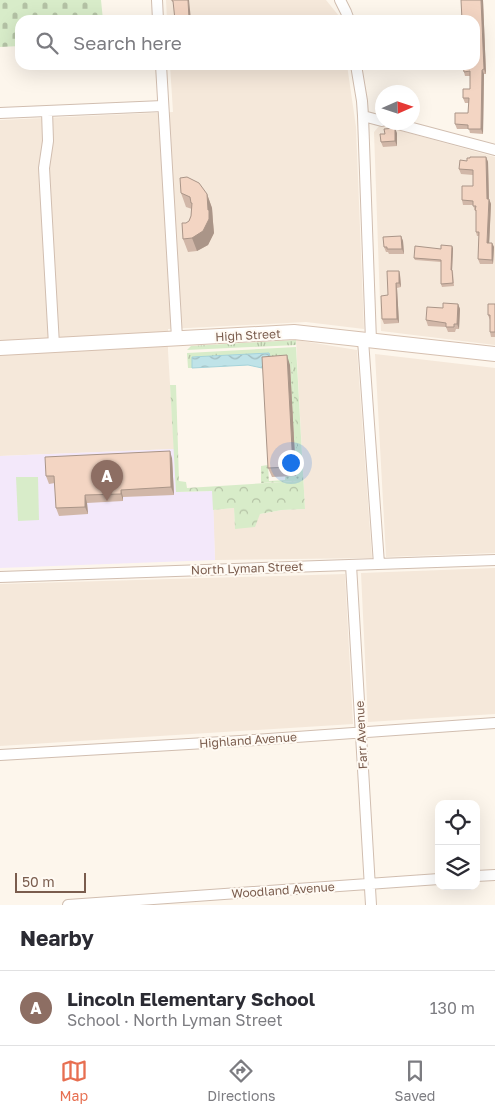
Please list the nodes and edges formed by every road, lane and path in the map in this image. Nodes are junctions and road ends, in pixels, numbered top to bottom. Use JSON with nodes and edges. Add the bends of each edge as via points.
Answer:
{"nodes":[{"id":1,"x":157,"y":0,"type":"edge"},
{"id":2,"x":340,"y":0,"type":"edge"},
{"id":3,"x":158,"y":15,"type":"edge"},
{"id":4,"x":347,"y":15,"type":"edge"},
{"id":5,"x":161,"y":70,"type":"edge"},
{"id":6,"x":357,"y":70,"type":"edge"},
{"id":7,"x":163,"y":106,"type":"junction"},
{"id":8,"x":47,"y":111,"type":"junction"},
{"id":9,"x":0,"y":113,"type":"edge"},
{"id":10,"x":363,"y":116,"type":"junction"},
{"id":11,"x":375,"y":119,"type":"edge"},
{"id":12,"x":420,"y":130,"type":"edge"},
{"id":13,"x":495,"y":150,"type":"edge"},
{"id":14,"x":177,"y":338,"type":"junction"},
{"id":15,"x":367,"y":340,"type":"junction"},
{"id":16,"x":54,"y":346,"type":"junction"},
{"id":17,"x":0,"y":348,"type":"edge"},
{"id":18,"x":495,"y":354,"type":"edge"},
{"id":19,"x":495,"y":560,"type":"edge"},
{"id":20,"x":351,"y":564,"type":"junction"},
{"id":21,"x":379,"y":564,"type":"junction"},
{"id":22,"x":0,"y":577,"type":"edge"},
{"id":23,"x":495,"y":723,"type":"edge"},
{"id":24,"x":361,"y":732,"type":"junction"},
{"id":25,"x":0,"y":755,"type":"edge"},
{"id":26,"x":495,"y":875,"type":"edge"},
{"id":27,"x":480,"y":876,"type":"edge"},
{"id":28,"x":435,"y":879,"type":"edge"},
{"id":29,"x":370,"y":884,"type":"junction"},
{"id":30,"x":68,"y":905,"type":"edge"},
{"id":31,"x":371,"y":905,"type":"edge"}],
"edges":[{"from":1,"to":3,"type":"street"},
{"from":2,"to":4,"type":"street"},
{"from":5,"to":7,"type":"street"},
{"from":6,"to":10,"type":"street"},
{"from":7,"to":8,"type":"street"},
{"from":7,"to":14,"type":"street"},
{"from":8,"to":9,"type":"street"},
{"from":8,"to":16,"type":"street","via":[[48,141],[44,168]]},
{"from":10,"to":11,"type":"street"},
{"from":10,"to":15,"type":"street"},
{"from":12,"to":13,"type":"street"},
{"from":14,"to":15,"type":"main road","name":"High Street","via":[[294,332]]},
{"from":14,"to":16,"type":"main road","name":"High Street"},
{"from":15,"to":18,"type":"main road","name":"High Street"},
{"from":15,"to":21,"type":"street"},
{"from":16,"to":17,"type":"main road","name":"High Street"},
{"from":19,"to":21,"type":"street","name":"North Lyman Street"},
{"from":20,"to":21,"type":"street","name":"North Lyman Street"},
{"from":20,"to":22,"type":"street","name":"North Lyman Street"},
{"from":20,"to":24,"type":"street","name":"Farr Avenue"},
{"from":23,"to":24,"type":"street","name":"Highland Avenue"},
{"from":24,"to":25,"type":"street","name":"Highland Avenue"},
{"from":24,"to":29,"type":"street","name":"Farr Avenue"},
{"from":26,"to":27,"type":"street"},
{"from":28,"to":29,"type":"street","name":"Woodland Avenue"},
{"from":29,"to":30,"type":"street","name":"Woodland Avenue"},
{"from":29,"to":31,"type":"street","name":"Farr Avenue"}]}
